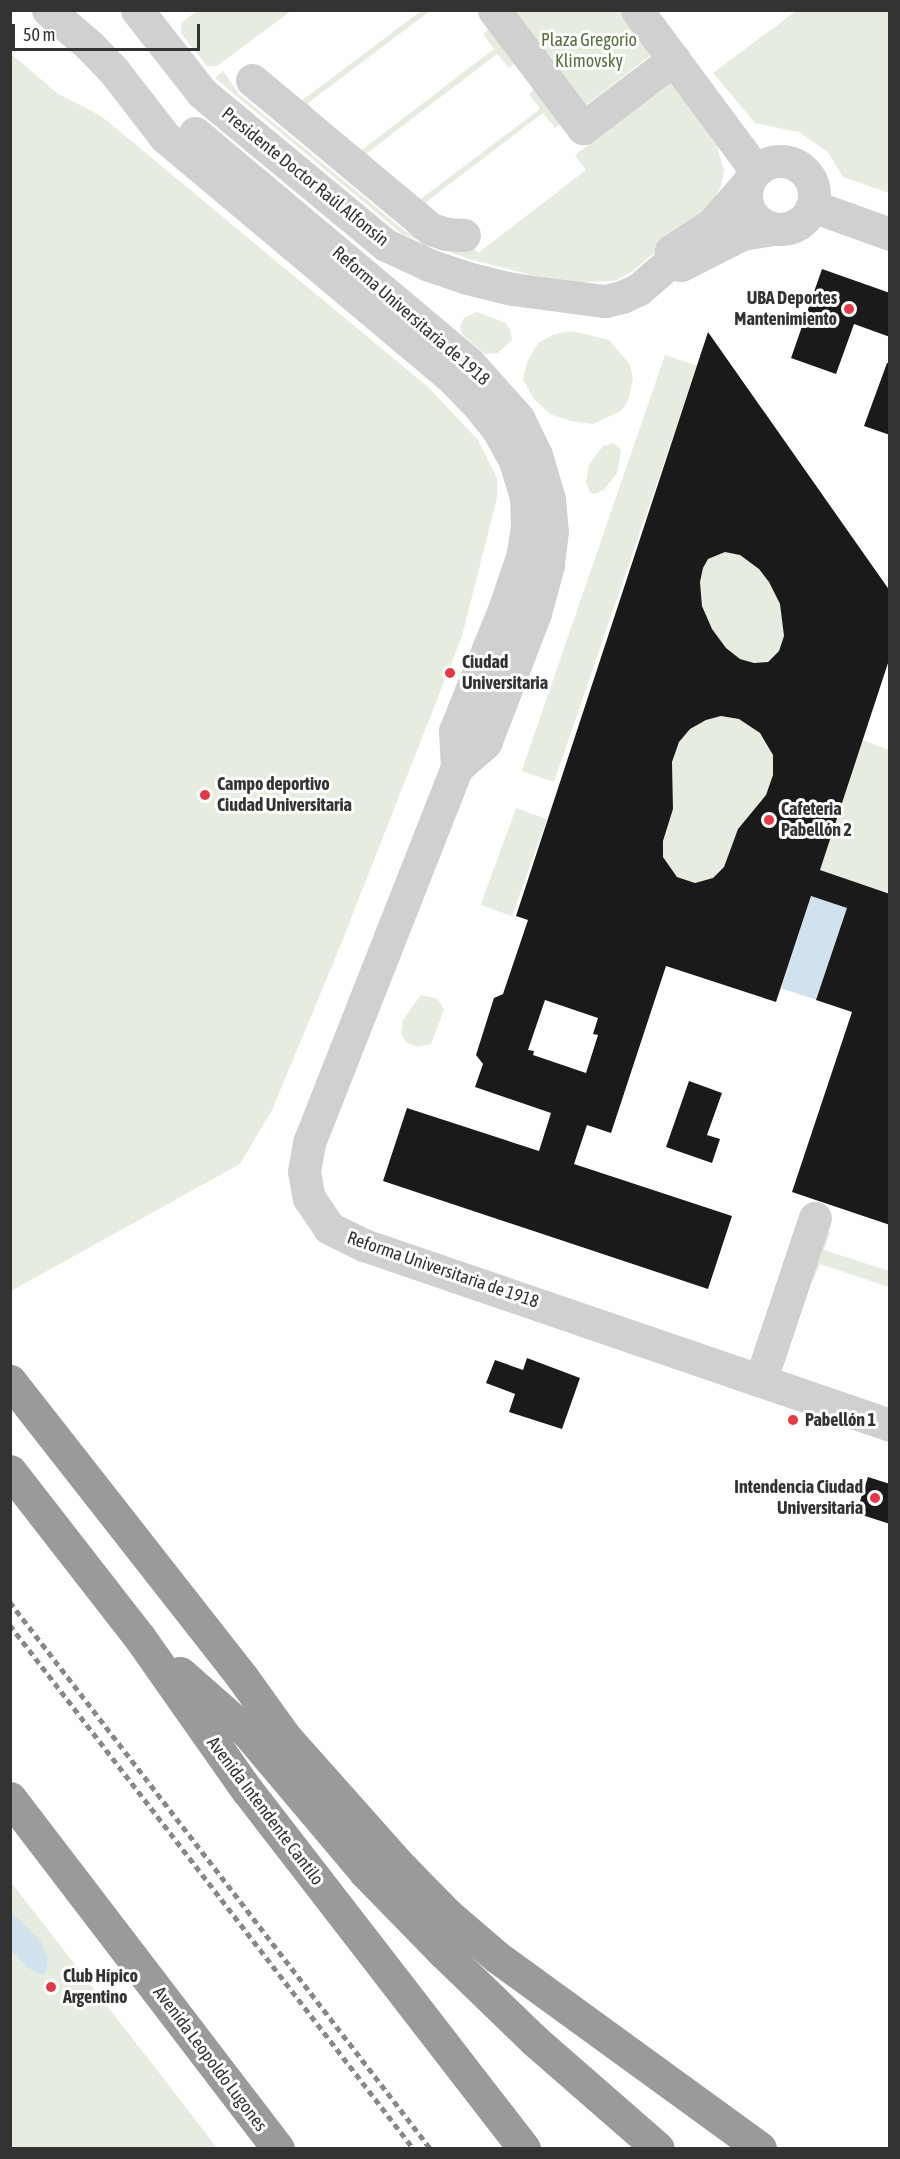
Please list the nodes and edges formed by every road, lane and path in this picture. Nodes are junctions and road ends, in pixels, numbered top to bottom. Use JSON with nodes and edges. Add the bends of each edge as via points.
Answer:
{"nodes":[{"id":1,"x":48,"y":10,"type":"edge"},
{"id":2,"x":494,"y":10,"type":"edge"},
{"id":3,"x":637,"y":10,"type":"edge"},
{"id":4,"x":136,"y":13,"type":"edge"},
{"id":5,"x":674,"y":59,"type":"junction"},
{"id":6,"x":252,"y":80,"type":"dead end"},
{"id":7,"x":752,"y":177,"type":"junction"},
{"id":8,"x":812,"y":206,"type":"junction"},
{"id":9,"x":774,"y":229,"type":"junction"},
{"id":10,"x":890,"y":234,"type":"edge"},
{"id":11,"x":464,"y":235,"type":"dead end"},
{"id":12,"x":669,"y":263,"type":"junction"},
{"id":13,"x":815,"y":1218,"type":"dead end"},
{"id":14,"x":761,"y":1380,"type":"junction"},
{"id":15,"x":10,"y":1381,"type":"edge"},
{"id":16,"x":890,"y":1425,"type":"edge"},
{"id":17,"x":10,"y":1471,"type":"edge"},
{"id":18,"x":140,"y":1638,"type":"junction"},
{"id":19,"x":10,"y":1798,"type":"edge"},
{"id":20,"x":278,"y":2148,"type":"edge"},
{"id":21,"x":524,"y":2148,"type":"edge"},
{"id":22,"x":658,"y":2148,"type":"edge"},
{"id":23,"x":760,"y":2148,"type":"edge"}],
"edges":[{"from":1,"to":14,"type":"lane","name":"Reforma Universitaria de 1918","via":[[114,72],[246,174],[468,362],[518,418],[536,455],[549,499],[549,565],[535,613],[485,743],[457,767],[309,1143],[304,1171],[309,1198],[329,1228],[364,1245]]},
{"from":2,"to":5,"type":"lane","via":[[583,128]]},
{"from":3,"to":5,"type":"lane"},
{"from":4,"to":12,"type":"lane","name":"Presidente Doctor Raúl Alfonsín","via":[[202,93],[386,245],[429,266],[512,289],[605,301],[639,289]]},
{"from":5,"to":7,"type":"lane"},
{"from":6,"to":11,"type":"lane","via":[[431,229]]},
{"from":7,"to":8,"type":"lane","via":[[776,161],[798,166],[812,184]]},
{"from":7,"to":9,"type":"lane","via":[[747,207],[763,225]]},
{"from":7,"to":12,"type":"lane","name":"Presidente Doctor Raúl Alfonsín","via":[[712,225],[671,251]]},
{"from":8,"to":9,"type":"lane","via":[[808,215],[793,227]]},
{"from":8,"to":10,"type":"lane"},
{"from":9,"to":12,"type":"lane","name":"Presidente Doctor Raúl Alfonsín","via":[[742,234],[681,264]]},
{"from":13,"to":14,"type":"lane"},
{"from":14,"to":16,"type":"lane","name":"Reforma Universitaria de 1918"},
{"from":15,"to":23,"type":"highway","via":[[286,1738],[447,1914],[497,1957]]},
{"from":17,"to":18,"type":"highway","name":"Avenida Intendente Cantilo"},
{"from":18,"to":21,"type":"highway","name":"Avenida Intendente Cantilo","via":[[247,1790]]},
{"from":18,"to":22,"type":"highway","via":[[248,1733],[365,1872],[444,1953],[534,2040]]},
{"from":19,"to":20,"type":"highway","name":"Avenida Leopoldo Lugones"}]}
